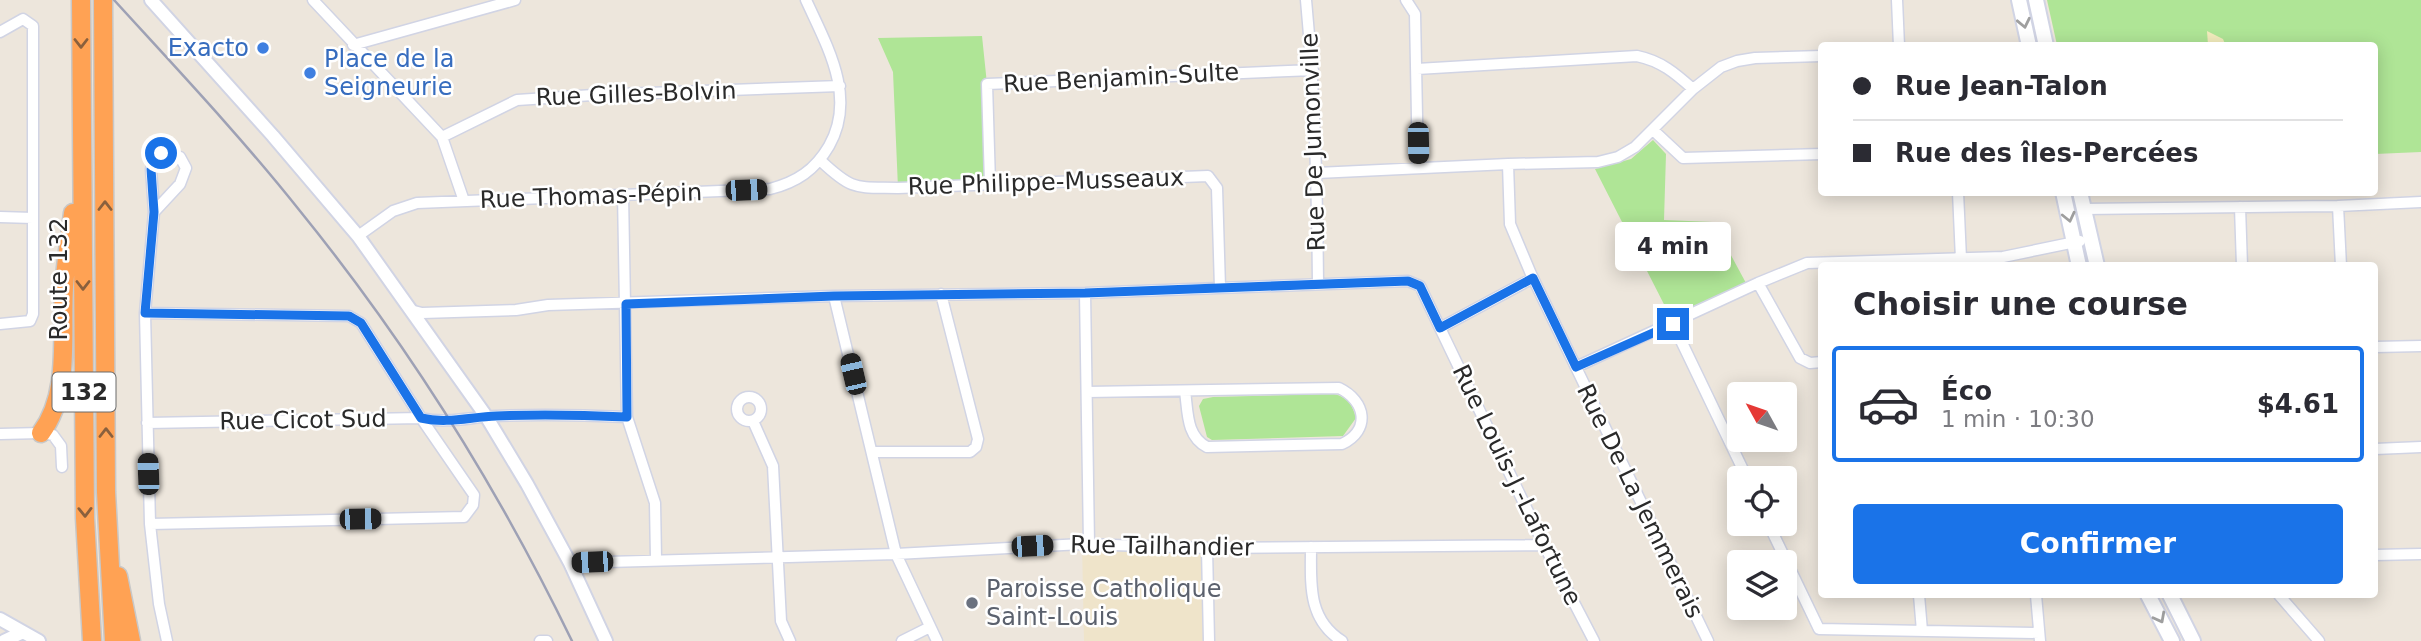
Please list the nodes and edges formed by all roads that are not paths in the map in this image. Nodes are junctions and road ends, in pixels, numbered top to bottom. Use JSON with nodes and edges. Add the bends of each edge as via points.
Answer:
{"nodes":[{"id":1,"x":81,"y":0,"type":"edge"},
{"id":2,"x":103,"y":0,"type":"edge"},
{"id":3,"x":151,"y":0,"type":"edge"},
{"id":4,"x":313,"y":0,"type":"edge"},
{"id":5,"x":515,"y":0,"type":"edge"},
{"id":6,"x":806,"y":0,"type":"edge"},
{"id":7,"x":1306,"y":0,"type":"edge"},
{"id":8,"x":1406,"y":0,"type":"edge"},
{"id":9,"x":1897,"y":0,"type":"edge"},
{"id":10,"x":2019,"y":0,"type":"edge"},
{"id":11,"x":2036,"y":0,"type":"edge"},
{"id":12,"x":0,"y":32,"type":"edge"},
{"id":13,"x":1899,"y":42,"type":"edge"},
{"id":14,"x":2028,"y":42,"type":"edge"},
{"id":15,"x":2045,"y":42,"type":"edge"},
{"id":16,"x":353,"y":45,"type":"junction"},
{"id":17,"x":1818,"y":57,"type":"edge"},
{"id":18,"x":1417,"y":69,"type":"junction"},
{"id":19,"x":1312,"y":70,"type":"junction"},
{"id":20,"x":840,"y":86,"type":"junction"},
{"id":21,"x":1693,"y":89,"type":"junction"},
{"id":22,"x":1653,"y":130,"type":"junction"},
{"id":23,"x":442,"y":137,"type":"junction"},
{"id":24,"x":82,"y":143,"type":"junction"},
{"id":25,"x":1818,"y":154,"type":"edge"},
{"id":26,"x":821,"y":161,"type":"junction"},
{"id":27,"x":1508,"y":164,"type":"junction"},
{"id":28,"x":1418,"y":168,"type":"junction"},
{"id":29,"x":1317,"y":173,"type":"junction"},
{"id":30,"x":989,"y":183,"type":"junction"},
{"id":31,"x":623,"y":194,"type":"junction"},
{"id":32,"x":1958,"y":196,"type":"edge"},
{"id":33,"x":2064,"y":196,"type":"edge"},
{"id":34,"x":2081,"y":196,"type":"edge"},
{"id":35,"x":464,"y":201,"type":"junction"},
{"id":36,"x":2421,"y":202,"type":"edge"},
{"id":37,"x":2338,"y":206,"type":"junction"},
{"id":38,"x":2241,"y":207,"type":"junction"},
{"id":39,"x":2084,"y":209,"type":"junction"},
{"id":40,"x":154,"y":212,"type":"junction"},
{"id":41,"x":0,"y":217,"type":"edge"},
{"id":42,"x":33,"y":218,"type":"junction"},
{"id":43,"x":358,"y":236,"type":"junction"},
{"id":44,"x":2092,"y":238,"type":"junction"},
{"id":45,"x":2074,"y":242,"type":"junction"},
{"id":46,"x":1961,"y":259,"type":"junction"},
{"id":47,"x":1846,"y":262,"type":"edge"},
{"id":48,"x":2078,"y":262,"type":"edge"},
{"id":49,"x":2096,"y":262,"type":"edge"},
{"id":50,"x":2242,"y":262,"type":"edge"},
{"id":51,"x":2341,"y":262,"type":"edge"},
{"id":52,"x":1818,"y":263,"type":"edge"},
{"id":53,"x":1533,"y":278,"type":"junction"},
{"id":54,"x":1318,"y":283,"type":"junction"},
{"id":55,"x":1758,"y":283,"type":"junction"},
{"id":56,"x":1220,"y":288,"type":"junction"},
{"id":57,"x":1085,"y":293,"type":"junction"},
{"id":58,"x":941,"y":294,"type":"junction"},
{"id":59,"x":834,"y":296,"type":"junction"},
{"id":60,"x":626,"y":304,"type":"junction"},
{"id":61,"x":410,"y":310,"type":"junction"},
{"id":62,"x":145,"y":313,"type":"junction"},
{"id":63,"x":0,"y":324,"type":"edge"},
{"id":64,"x":1673,"y":324,"type":"junction"},
{"id":65,"x":1440,"y":328,"type":"junction"},
{"id":66,"x":2421,"y":346,"type":"edge"},
{"id":67,"x":2378,"y":347,"type":"edge"},
{"id":68,"x":1818,"y":362,"type":"edge"},
{"id":69,"x":1576,"y":367,"type":"junction"},
{"id":70,"x":1185,"y":391,"type":"junction"},
{"id":71,"x":1087,"y":392,"type":"junction"},
{"id":72,"x":486,"y":416,"type":"junction"},
{"id":73,"x":627,"y":417,"type":"junction"},
{"id":74,"x":421,"y":418,"type":"junction"},
{"id":75,"x":753,"y":421,"type":"dead end"},
{"id":76,"x":147,"y":423,"type":"junction"},
{"id":77,"x":41,"y":433,"type":"junction"},
{"id":78,"x":0,"y":434,"type":"edge"},
{"id":79,"x":2421,"y":447,"type":"edge"},
{"id":80,"x":2378,"y":449,"type":"edge"},
{"id":81,"x":872,"y":452,"type":"junction"},
{"id":82,"x":1740,"y":466,"type":"edge"},
{"id":83,"x":62,"y":467,"type":"dead end"},
{"id":84,"x":107,"y":523,"type":"junction"},
{"id":85,"x":150,"y":524,"type":"junction"},
{"id":86,"x":1774,"y":536,"type":"edge"},
{"id":87,"x":1089,"y":544,"type":"junction"},
{"id":88,"x":1544,"y":545,"type":"junction"},
{"id":89,"x":1311,"y":547,"type":"junction"},
{"id":90,"x":1207,"y":548,"type":"junction"},
{"id":91,"x":896,"y":554,"type":"junction"},
{"id":92,"x":2421,"y":554,"type":"edge"},
{"id":93,"x":2378,"y":555,"type":"edge"},
{"id":94,"x":779,"y":556,"type":"junction"},
{"id":95,"x":656,"y":559,"type":"junction"},
{"id":96,"x":570,"y":563,"type":"junction"},
{"id":97,"x":1919,"y":598,"type":"edge"},
{"id":98,"x":2036,"y":598,"type":"edge"},
{"id":99,"x":2150,"y":598,"type":"edge"},
{"id":100,"x":2172,"y":598,"type":"edge"},
{"id":101,"x":2282,"y":598,"type":"edge"},
{"id":102,"x":0,"y":619,"type":"edge"},
{"id":103,"x":930,"y":627,"type":"junction"},
{"id":104,"x":1922,"y":631,"type":"junction"},
{"id":105,"x":23,"y":632,"type":"junction"},
{"id":106,"x":2039,"y":637,"type":"edge"},
{"id":107,"x":4,"y":641,"type":"edge"},
{"id":108,"x":39,"y":641,"type":"edge"},
{"id":109,"x":92,"y":641,"type":"edge"},
{"id":110,"x":114,"y":641,"type":"edge"},
{"id":111,"x":131,"y":641,"type":"edge"},
{"id":112,"x":167,"y":641,"type":"edge"},
{"id":113,"x":540,"y":641,"type":"edge"},
{"id":114,"x":547,"y":641,"type":"edge"},
{"id":115,"x":606,"y":641,"type":"edge"},
{"id":116,"x":790,"y":641,"type":"edge"},
{"id":117,"x":902,"y":641,"type":"edge"},
{"id":118,"x":937,"y":641,"type":"edge"},
{"id":119,"x":1209,"y":641,"type":"edge"},
{"id":120,"x":1342,"y":641,"type":"edge"},
{"id":121,"x":1594,"y":641,"type":"edge"},
{"id":122,"x":1708,"y":641,"type":"edge"},
{"id":123,"x":2172,"y":641,"type":"edge"},
{"id":124,"x":2193,"y":641,"type":"edge"},
{"id":125,"x":2319,"y":641,"type":"edge"}],
"edges":[{"from":1,"to":24,"type":"highway","name":"Route 132","number":"132","one_way":true},
{"from":84,"to":2,"type":"highway","name":"Route 132","number":"132","one_way":true},
{"from":3,"to":43,"type":"street"},
{"from":4,"to":16,"type":"street"},
{"from":5,"to":16,"type":"street"},
{"from":6,"to":20,"type":"street","name":"Rue Thomas-Pépin"},
{"from":7,"to":19,"type":"street","name":"Rue De Jumonville"},
{"from":8,"to":18,"type":"street","via":[[1415,14]]},
{"from":9,"to":13,"type":"street"},
{"from":10,"to":14,"type":"main road","one_way":true},
{"from":11,"to":15,"type":"main road"},
{"from":12,"to":42,"type":"street","via":[[23,19],[33,26]]},
{"from":16,"to":23,"type":"street"},
{"from":17,"to":21,"type":"street","via":[[1737,61]]},
{"from":18,"to":21,"type":"street","via":[[1637,55],[1668,67]]},
{"from":18,"to":28,"type":"street"},
{"from":19,"to":29,"type":"street","name":"Rue De Jumonville"},
{"from":19,"to":30,"type":"street","name":"Rue Benjamin-Sulte","via":[[987,84]]},
{"from":20,"to":23,"type":"street","name":"Rue Gilles-Bolvin","via":[[517,100]]},
{"from":20,"to":26,"type":"street","name":"Rue Thomas-Pépin","via":[[838,131]]},
{"from":21,"to":22,"type":"street"},
{"from":22,"to":25,"type":"street","via":[[1683,158]]},
{"from":22,"to":27,"type":"street","via":[[1618,157],[1598,162]]},
{"from":23,"to":35,"type":"street"},
{"from":24,"to":77,"type":"highway","via":[[64,286],[58,396]]},
{"from":24,"to":109,"type":"highway","name":"Route 132","number":"132","one_way":true,"via":[[85,517]]},
{"from":26,"to":30,"type":"street","name":"Rue Philippe-Musseaux","via":[[855,187]]},
{"from":26,"to":31,"type":"street","name":"Rue Thomas-Pépin","via":[[792,183],[770,188]]},
{"from":27,"to":28,"type":"street"},
{"from":27,"to":53,"type":"street","name":"Rue De La Jemmerais","via":[[1510,224]]},
{"from":28,"to":29,"type":"street"},
{"from":29,"to":54,"type":"street","name":"Rue De Jumonville"},
{"from":30,"to":56,"type":"street","name":"Rue Philippe-Musseaux","via":[[1208,176],[1217,188]]},
{"from":31,"to":35,"type":"street","name":"Rue Thomas-Pépin"},
{"from":31,"to":60,"type":"street"},
{"from":32,"to":46,"type":"street"},
{"from":33,"to":45,"type":"main road","one_way":true},
{"from":34,"to":39,"type":"main road"},
{"from":35,"to":43,"type":"street","name":"Rue Thomas-Pépin","via":[[417,203],[393,212]]},
{"from":36,"to":37,"type":"street"},
{"from":37,"to":38,"type":"street"},
{"from":37,"to":51,"type":"street"},
{"from":38,"to":39,"type":"street"},
{"from":38,"to":50,"type":"street"},
{"from":39,"to":44,"type":"main road"},
{"from":40,"to":40,"type":"street","via":[[180,184],[186,168],[180,158],[161,153],[151,169]]},
{"from":40,"to":62,"type":"street"},
{"from":41,"to":42,"type":"street"},
{"from":42,"to":63,"type":"street","via":[[33,314],[30,321]]},
{"from":43,"to":61,"type":"street"},
{"from":44,"to":45,"type":"street"},
{"from":44,"to":49,"type":"main road"},
{"from":45,"to":46,"type":"street","via":[[2003,257]]},
{"from":45,"to":48,"type":"main road"},
{"from":46,"to":47,"type":"street"},
{"from":52,"to":55,"type":"street"},
{"from":53,"to":65,"type":"street"},
{"from":53,"to":69,"type":"street","name":"Rue De La Jemmerais"},
{"from":54,"to":56,"type":"street","name":"Rue Louis-J.-Lafortune"},
{"from":54,"to":65,"type":"street","name":"Rue Louis-J.-Lafortune","via":[[1408,281],[1420,286]]},
{"from":55,"to":64,"type":"street"},
{"from":55,"to":68,"type":"street","via":[[1800,358]]},
{"from":56,"to":57,"type":"street","name":"Rue Louis-J.-Lafortune"},
{"from":57,"to":58,"type":"street","name":"Rue Louis-J.-Lafortune"},
{"from":57,"to":71,"type":"street"},
{"from":58,"to":59,"type":"street","name":"Rue Louis-J.-Lafortune"},
{"from":58,"to":81,"type":"street","via":[[978,439],[976,447],[970,452]]},
{"from":59,"to":60,"type":"street","name":"Rue Louis-J.-Lafortune"},
{"from":59,"to":81,"type":"street"},
{"from":60,"to":61,"type":"street","name":"Rue Louis-J.-Lafortune","via":[[548,304],[435,313]]},
{"from":60,"to":73,"type":"street"},
{"from":61,"to":72,"type":"street"},
{"from":62,"to":74,"type":"street","via":[[349,316],[361,323]]},
{"from":62,"to":76,"type":"street"},
{"from":64,"to":69,"type":"street"},
{"from":64,"to":82,"type":"street"},
{"from":65,"to":88,"type":"street","name":"Rue Louis-J.-Lafortune"},
{"from":66,"to":67,"type":"street"},
{"from":69,"to":122,"type":"street","name":"Rue De La Jemmerais"},
{"from":70,"to":70,"type":"street","via":[[1191,434],[1207,447],[1342,444],[1358,432],[1362,420],[1358,402],[1339,388]]},
{"from":70,"to":71,"type":"street"},
{"from":71,"to":87,"type":"street"},
{"from":72,"to":73,"type":"street","name":"Rue Cicot Sud"},
{"from":72,"to":74,"type":"street","name":"Rue Cicot Sud","via":[[439,422]]},
{"from":72,"to":96,"type":"street"},
{"from":73,"to":95,"type":"street","via":[[655,503]]},
{"from":74,"to":76,"type":"street","name":"Rue Cicot Sud"},
{"from":74,"to":85,"type":"street","via":[[474,495],[464,517]]},
{"from":75,"to":94,"type":"street","via":[[773,466]]},
{"from":76,"to":85,"type":"street"},
{"from":77,"to":78,"type":"street"},
{"from":77,"to":83,"type":"street","via":[[58,440]]},
{"from":79,"to":80,"type":"street"},
{"from":81,"to":91,"type":"street"},
{"from":84,"to":110,"type":"highway","name":"Route 132","number":"132"},
{"from":84,"to":111,"type":"highway"},
{"from":85,"to":112,"type":"street"},
{"from":86,"to":104,"type":"street","via":[[1819,629]]},
{"from":87,"to":90,"type":"street","name":"Rue Tailhandier"},
{"from":87,"to":91,"type":"street","name":"Rue Tailhandier"},
{"from":88,"to":89,"type":"street","name":"Rue Tailhandier"},
{"from":88,"to":121,"type":"street","name":"Rue Louis-J.-Lafortune"},
{"from":89,"to":90,"type":"street","name":"Rue Tailhandier"},
{"from":89,"to":120,"type":"street","via":[[1315,611]]},
{"from":90,"to":119,"type":"street"},
{"from":91,"to":94,"type":"street","name":"Rue Tailhandier"},
{"from":91,"to":103,"type":"street"},
{"from":92,"to":93,"type":"street"},
{"from":94,"to":95,"type":"street","name":"Rue Tailhandier"},
{"from":94,"to":116,"type":"street","via":[[781,621]]},
{"from":95,"to":96,"type":"street","name":"Rue Tailhandier"},
{"from":96,"to":115,"type":"street"},
{"from":97,"to":104,"type":"street"},
{"from":98,"to":106,"type":"street"},
{"from":99,"to":123,"type":"main road","one_way":true},
{"from":100,"to":124,"type":"main road"},
{"from":101,"to":125,"type":"street"},
{"from":102,"to":105,"type":"street"},
{"from":103,"to":117,"type":"street"},
{"from":103,"to":118,"type":"street"},
{"from":104,"to":106,"type":"street"},
{"from":105,"to":107,"type":"street"},
{"from":105,"to":108,"type":"street"},
{"from":113,"to":114,"type":"street"}]}
